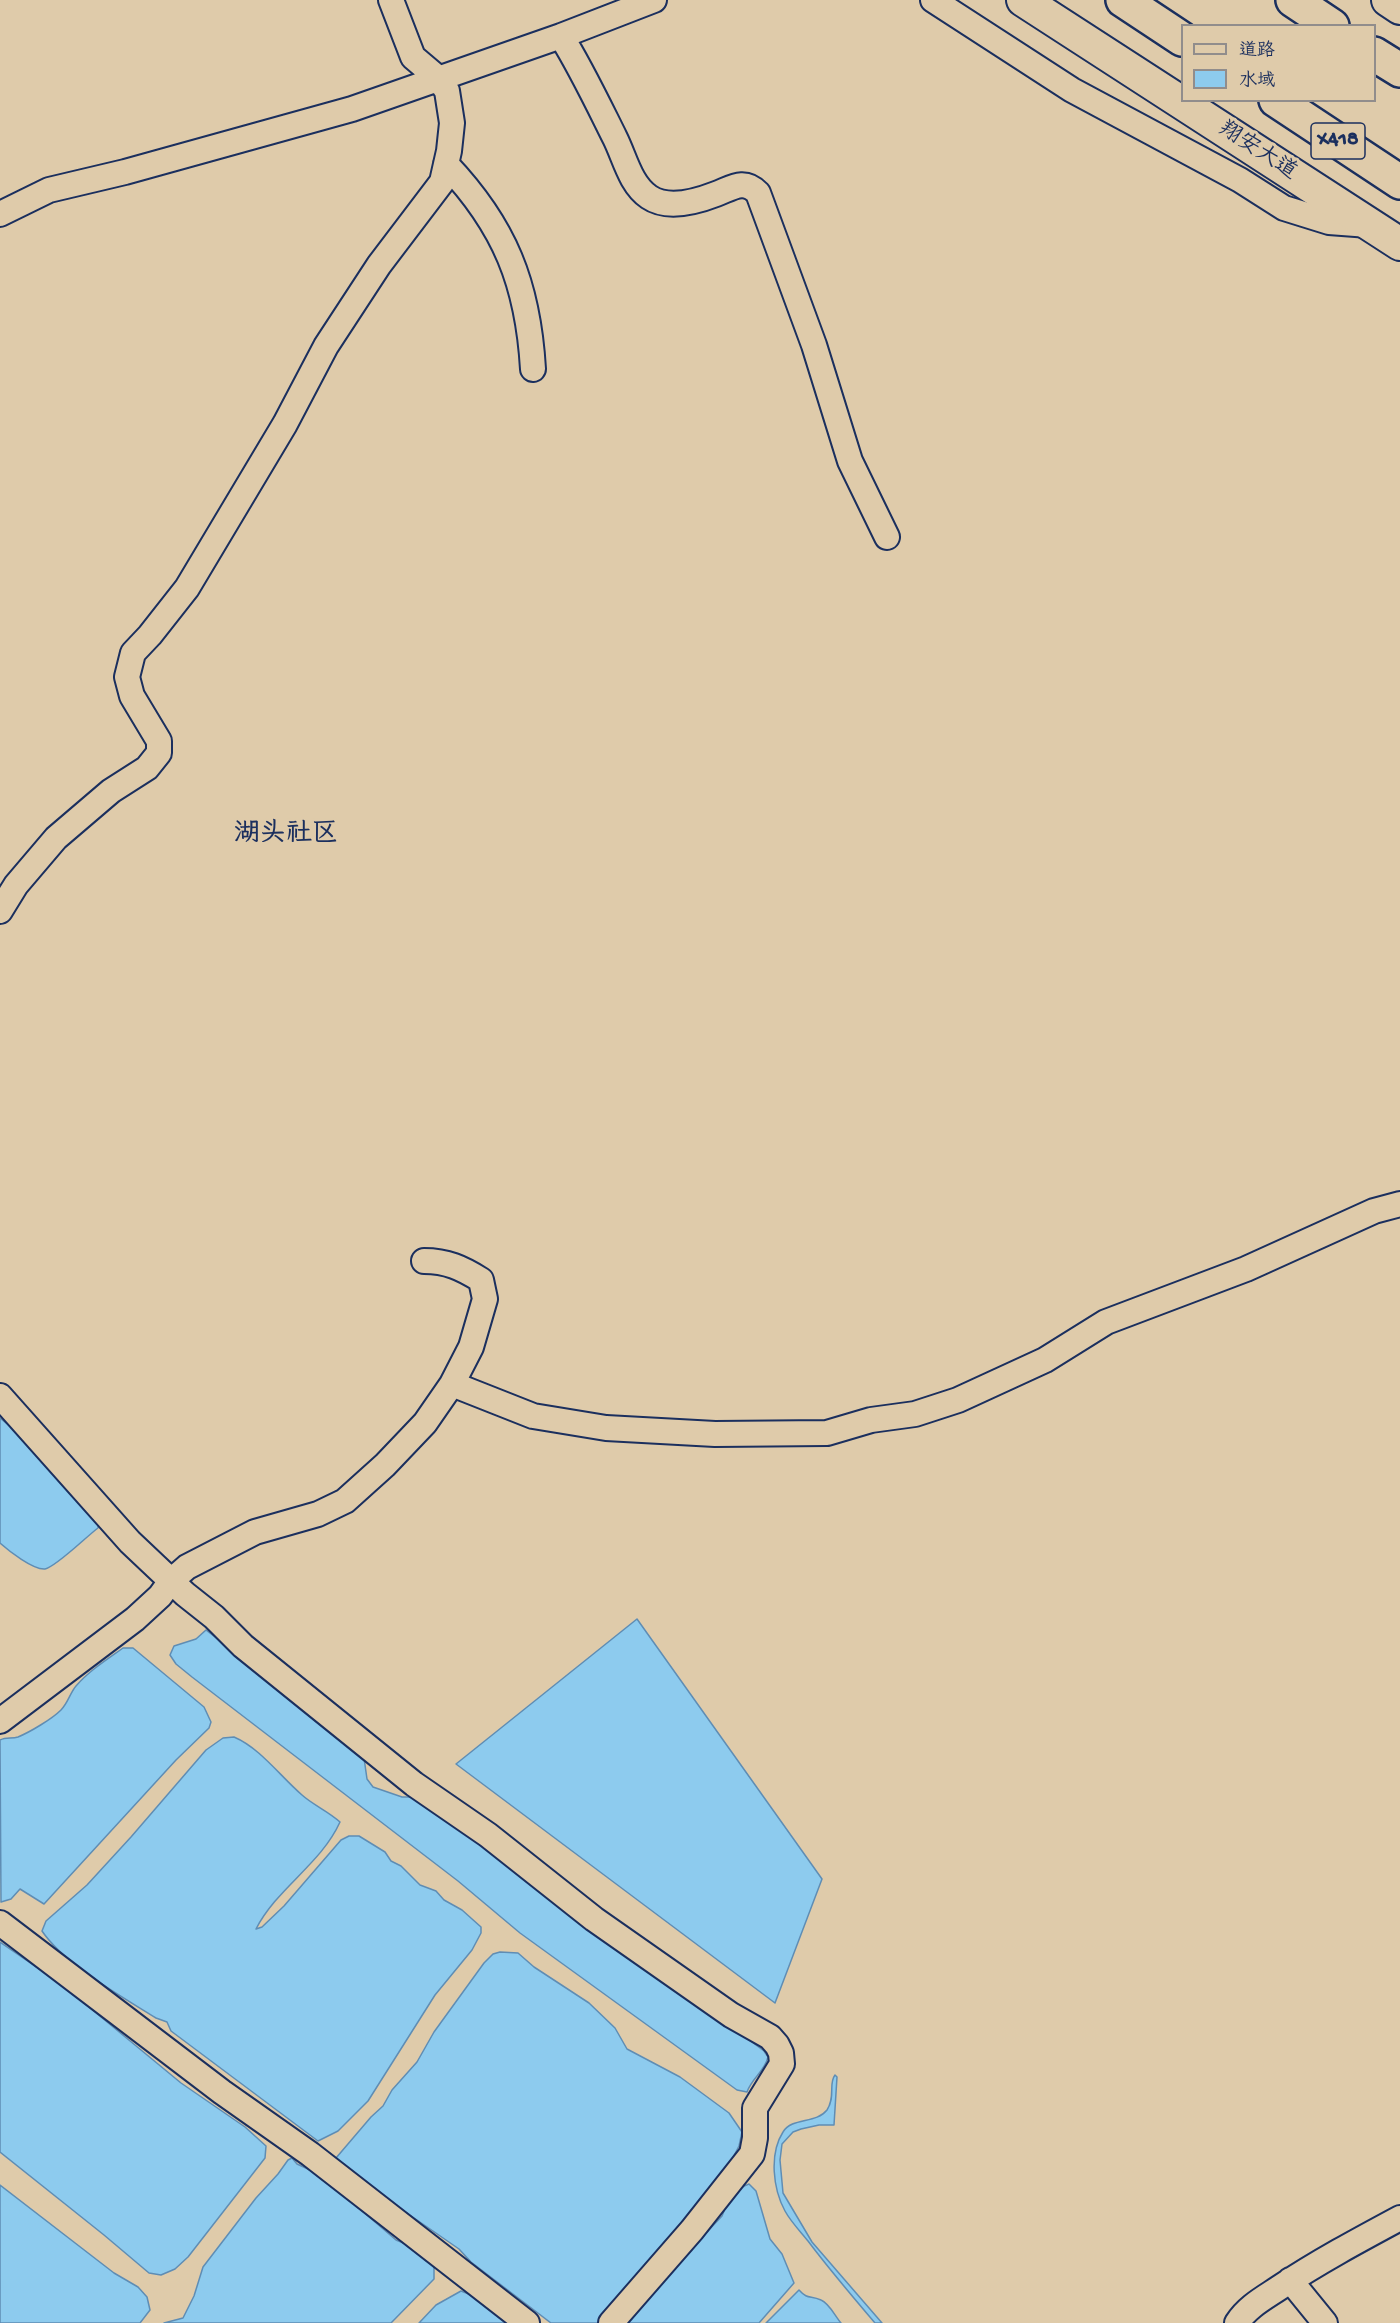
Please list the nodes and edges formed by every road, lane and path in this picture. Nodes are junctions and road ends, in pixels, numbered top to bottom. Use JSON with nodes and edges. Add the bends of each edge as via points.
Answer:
{"nodes":[{"id":1,"x":391,"y":0,"type":"edge"},
{"id":2,"x":654,"y":0,"type":"edge"},
{"id":3,"x":933,"y":0,"type":"edge"},
{"id":4,"x":1023,"y":0,"type":"edge"},
{"id":5,"x":1123,"y":0,"type":"edge"},
{"id":6,"x":1293,"y":0,"type":"edge"},
{"id":7,"x":1388,"y":0,"type":"edge"},
{"id":8,"x":1400,"y":8,"type":"edge"},
{"id":9,"x":1329,"y":24,"type":"edge"},
{"id":10,"x":561,"y":36,"type":"junction"},
{"id":11,"x":1181,"y":38,"type":"edge"},
{"id":12,"x":1376,"y":55,"type":"edge"},
{"id":13,"x":1400,"y":70,"type":"edge"},
{"id":14,"x":440,"y":79,"type":"junction"},
{"id":15,"x":1279,"y":102,"type":"edge"},
{"id":16,"x":446,"y":164,"type":"junction"},
{"id":17,"x":1400,"y":182,"type":"edge"},
{"id":18,"x":0,"y":214,"type":"edge"},
{"id":19,"x":1371,"y":225,"type":"junction"},
{"id":20,"x":1400,"y":244,"type":"edge"},
{"id":21,"x":533,"y":369,"type":"dead end"},
{"id":22,"x":887,"y":537,"type":"dead end"},
{"id":23,"x":0,"y":910,"type":"edge"},
{"id":24,"x":1400,"y":1204,"type":"edge"},
{"id":25,"x":424,"y":1261,"type":"dead end"},
{"id":26,"x":452,"y":1384,"type":"junction"},
{"id":27,"x":0,"y":1396,"type":"edge"},
{"id":28,"x":171,"y":1581,"type":"junction"},
{"id":29,"x":0,"y":1721,"type":"edge"},
{"id":30,"x":0,"y":1923,"type":"edge"},
{"id":31,"x":1400,"y":2218,"type":"edge"},
{"id":32,"x":1290,"y":2280,"type":"junction"},
{"id":33,"x":526,"y":2323,"type":"edge"},
{"id":34,"x":611,"y":2323,"type":"edge"},
{"id":35,"x":1237,"y":2323,"type":"edge"},
{"id":36,"x":1325,"y":2323,"type":"edge"}],
"edges":[{"from":1,"to":14,"type":"street","via":[[413,57]]},
{"from":2,"to":10,"type":"street"},
{"from":3,"to":19,"type":"street","via":[[1072,90],[1240,180],[1284,208],[1329,222]]},
{"from":4,"to":19,"type":"main road","name":"翔安大道","number":"X418"},
{"from":5,"to":11,"type":"highway"},
{"from":6,"to":9,"type":"highway"},
{"from":7,"to":8,"type":"main road"},
{"from":10,"to":14,"type":"street"},
{"from":10,"to":22,"type":"street","via":[[633,180],[649,197],[662,203],[686,203],[735,185],[752,187],[758,193],[814,345],[850,461]]},
{"from":12,"to":13,"type":"highway"},
{"from":14,"to":16,"type":"street","via":[[447,91],[452,123]]},
{"from":14,"to":18,"type":"street","via":[[352,109],[49,190]]},
{"from":15,"to":17,"type":"highway","number":"X418"},
{"from":16,"to":21,"type":"street","via":[[488,215],[516,269]]},
{"from":16,"to":23,"type":"street","via":[[442,182],[379,265],[326,346],[285,424],[188,588],[133,653],[128,677],[132,696],[159,741],[159,753],[147,768],[111,791],[56,838]]},
{"from":19,"to":20,"type":"main road","name":"翔安大道","number":"X418"},
{"from":24,"to":26,"type":"street","via":[[1374,1211],[1246,1269],[1106,1322],[1045,1360],[958,1400],[915,1414],[871,1420],[827,1433],[715,1434],[606,1428],[533,1416]]},
{"from":25,"to":26,"type":"street","via":[[442,1261],[481,1280],[485,1299],[471,1347]]},
{"from":26,"to":28,"type":"street","via":[[385,1466],[345,1501],[318,1514],[255,1532],[187,1567]]},
{"from":27,"to":28,"type":"street","via":[[77,1485]]},
{"from":28,"to":29,"type":"street","via":[[135,1619]]},
{"from":28,"to":34,"type":"street","via":[[243,1646],[414,1784],[488,1835],[594,1919],[777,2045],[782,2064],[754,2108],[752,2154]]},
{"from":30,"to":33,"type":"street","via":[[319,2161]]},
{"from":31,"to":32,"type":"street"},
{"from":32,"to":35,"type":"street"},
{"from":32,"to":36,"type":"street"}]}
